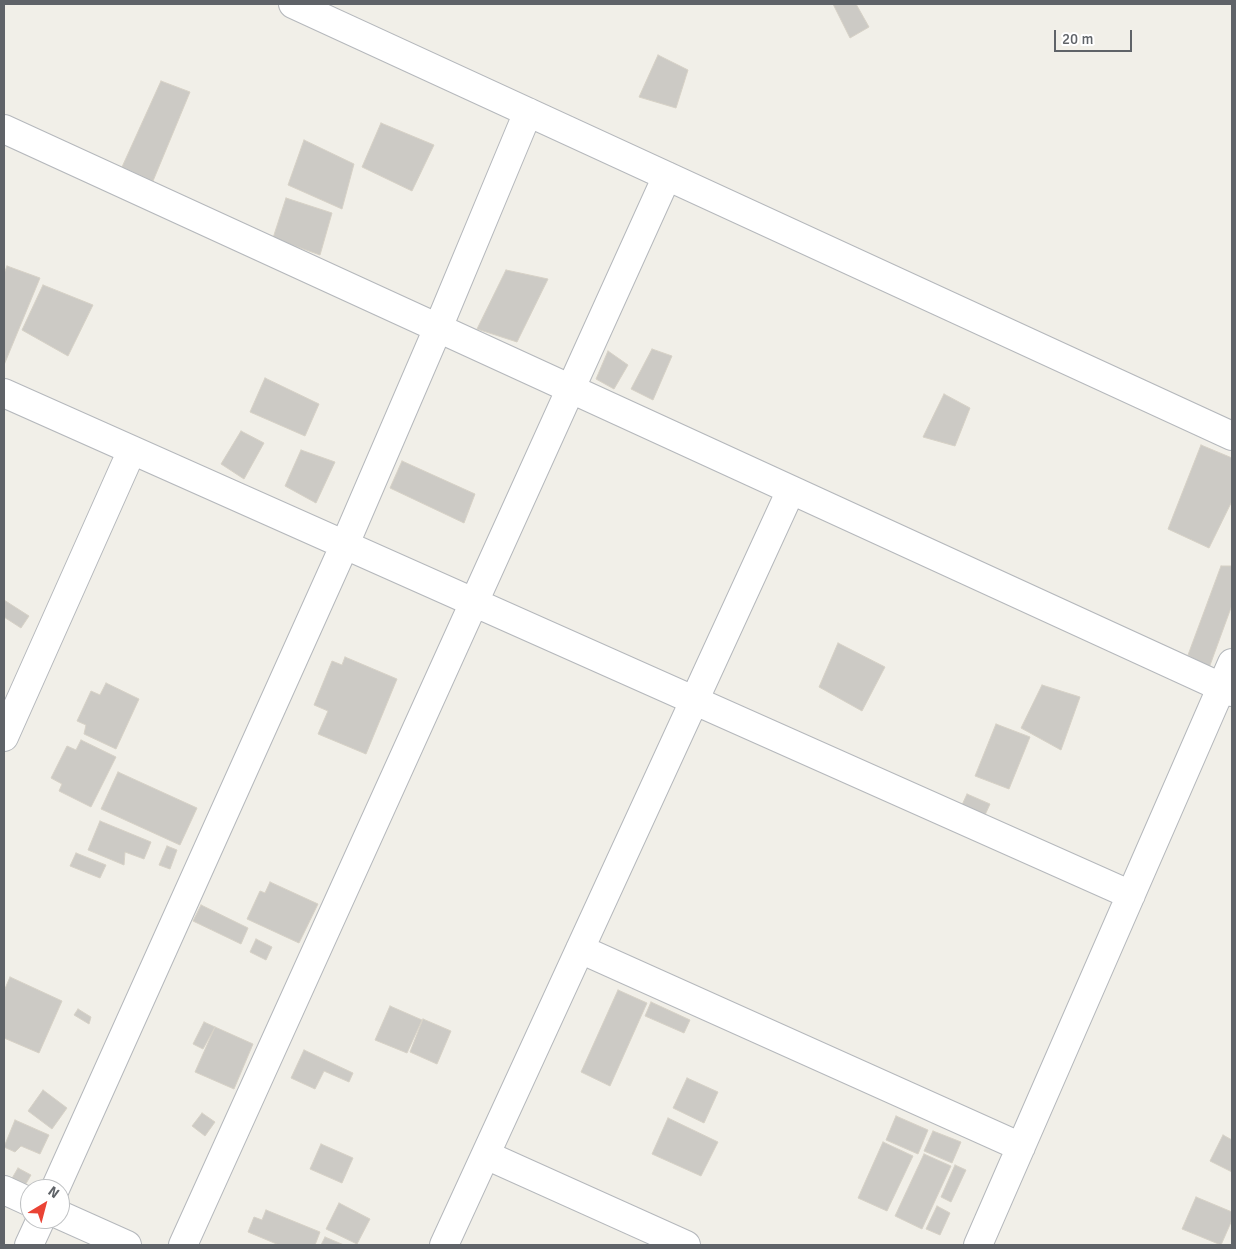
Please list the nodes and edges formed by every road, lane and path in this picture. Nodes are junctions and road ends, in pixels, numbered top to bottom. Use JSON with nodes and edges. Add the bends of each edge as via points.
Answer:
{"nodes":[{"id":1,"x":293,"y":4,"type":"edge"},
{"id":2,"x":528,"y":112,"type":"junction"},
{"id":3,"x":4,"y":129,"type":"edge"},
{"id":4,"x":668,"y":176,"type":"junction"},
{"id":5,"x":438,"y":328,"type":"junction"},
{"id":6,"x":571,"y":389,"type":"junction"},
{"id":7,"x":4,"y":394,"type":"edge"},
{"id":8,"x":1232,"y":436,"type":"edge"},
{"id":9,"x":132,"y":450,"type":"junction"},
{"id":10,"x":791,"y":490,"type":"junction"},
{"id":11,"x":345,"y":544,"type":"junction"},
{"id":12,"x":474,"y":602,"type":"junction"},
{"id":13,"x":1232,"y":663,"type":"edge"},
{"id":14,"x":1227,"y":690,"type":"edge"},
{"id":15,"x":694,"y":700,"type":"junction"},
{"id":16,"x":4,"y":736,"type":"edge"},
{"id":17,"x":1131,"y":895,"type":"junction"},
{"id":18,"x":580,"y":949,"type":"junction"},
{"id":19,"x":1021,"y":1147,"type":"junction"},
{"id":20,"x":486,"y":1155,"type":"junction"},
{"id":21,"x":59,"y":1179,"type":"edge"},
{"id":22,"x":4,"y":1190,"type":"edge"},
{"id":23,"x":20,"y":1197,"type":"edge"},
{"id":24,"x":70,"y":1219,"type":"edge"},
{"id":25,"x":36,"y":1229,"type":"edge"},
{"id":26,"x":29,"y":1245,"type":"edge"},
{"id":27,"x":127,"y":1245,"type":"edge"},
{"id":28,"x":183,"y":1245,"type":"edge"},
{"id":29,"x":444,"y":1245,"type":"edge"},
{"id":30,"x":686,"y":1245,"type":"edge"},
{"id":31,"x":978,"y":1245,"type":"edge"}],
"edges":[{"from":1,"to":2,"type":"street"},
{"from":2,"to":4,"type":"street"},
{"from":2,"to":5,"type":"street"},
{"from":3,"to":5,"type":"street"},
{"from":4,"to":6,"type":"street"},
{"from":4,"to":8,"type":"street"},
{"from":5,"to":6,"type":"street"},
{"from":5,"to":11,"type":"street"},
{"from":6,"to":10,"type":"street"},
{"from":6,"to":12,"type":"street"},
{"from":7,"to":9,"type":"street"},
{"from":9,"to":11,"type":"street"},
{"from":9,"to":16,"type":"street"},
{"from":10,"to":14,"type":"street"},
{"from":10,"to":15,"type":"street"},
{"from":11,"to":12,"type":"street"},
{"from":11,"to":21,"type":"street"},
{"from":12,"to":15,"type":"street"},
{"from":12,"to":28,"type":"street"},
{"from":13,"to":14,"type":"street"},
{"from":14,"to":17,"type":"street"},
{"from":15,"to":17,"type":"street"},
{"from":15,"to":18,"type":"street"},
{"from":17,"to":19,"type":"street"},
{"from":18,"to":19,"type":"street"},
{"from":18,"to":20,"type":"street"},
{"from":19,"to":31,"type":"street"},
{"from":20,"to":29,"type":"street"},
{"from":20,"to":30,"type":"street"},
{"from":22,"to":23,"type":"street"},
{"from":24,"to":27,"type":"street"},
{"from":25,"to":26,"type":"street"}]}
